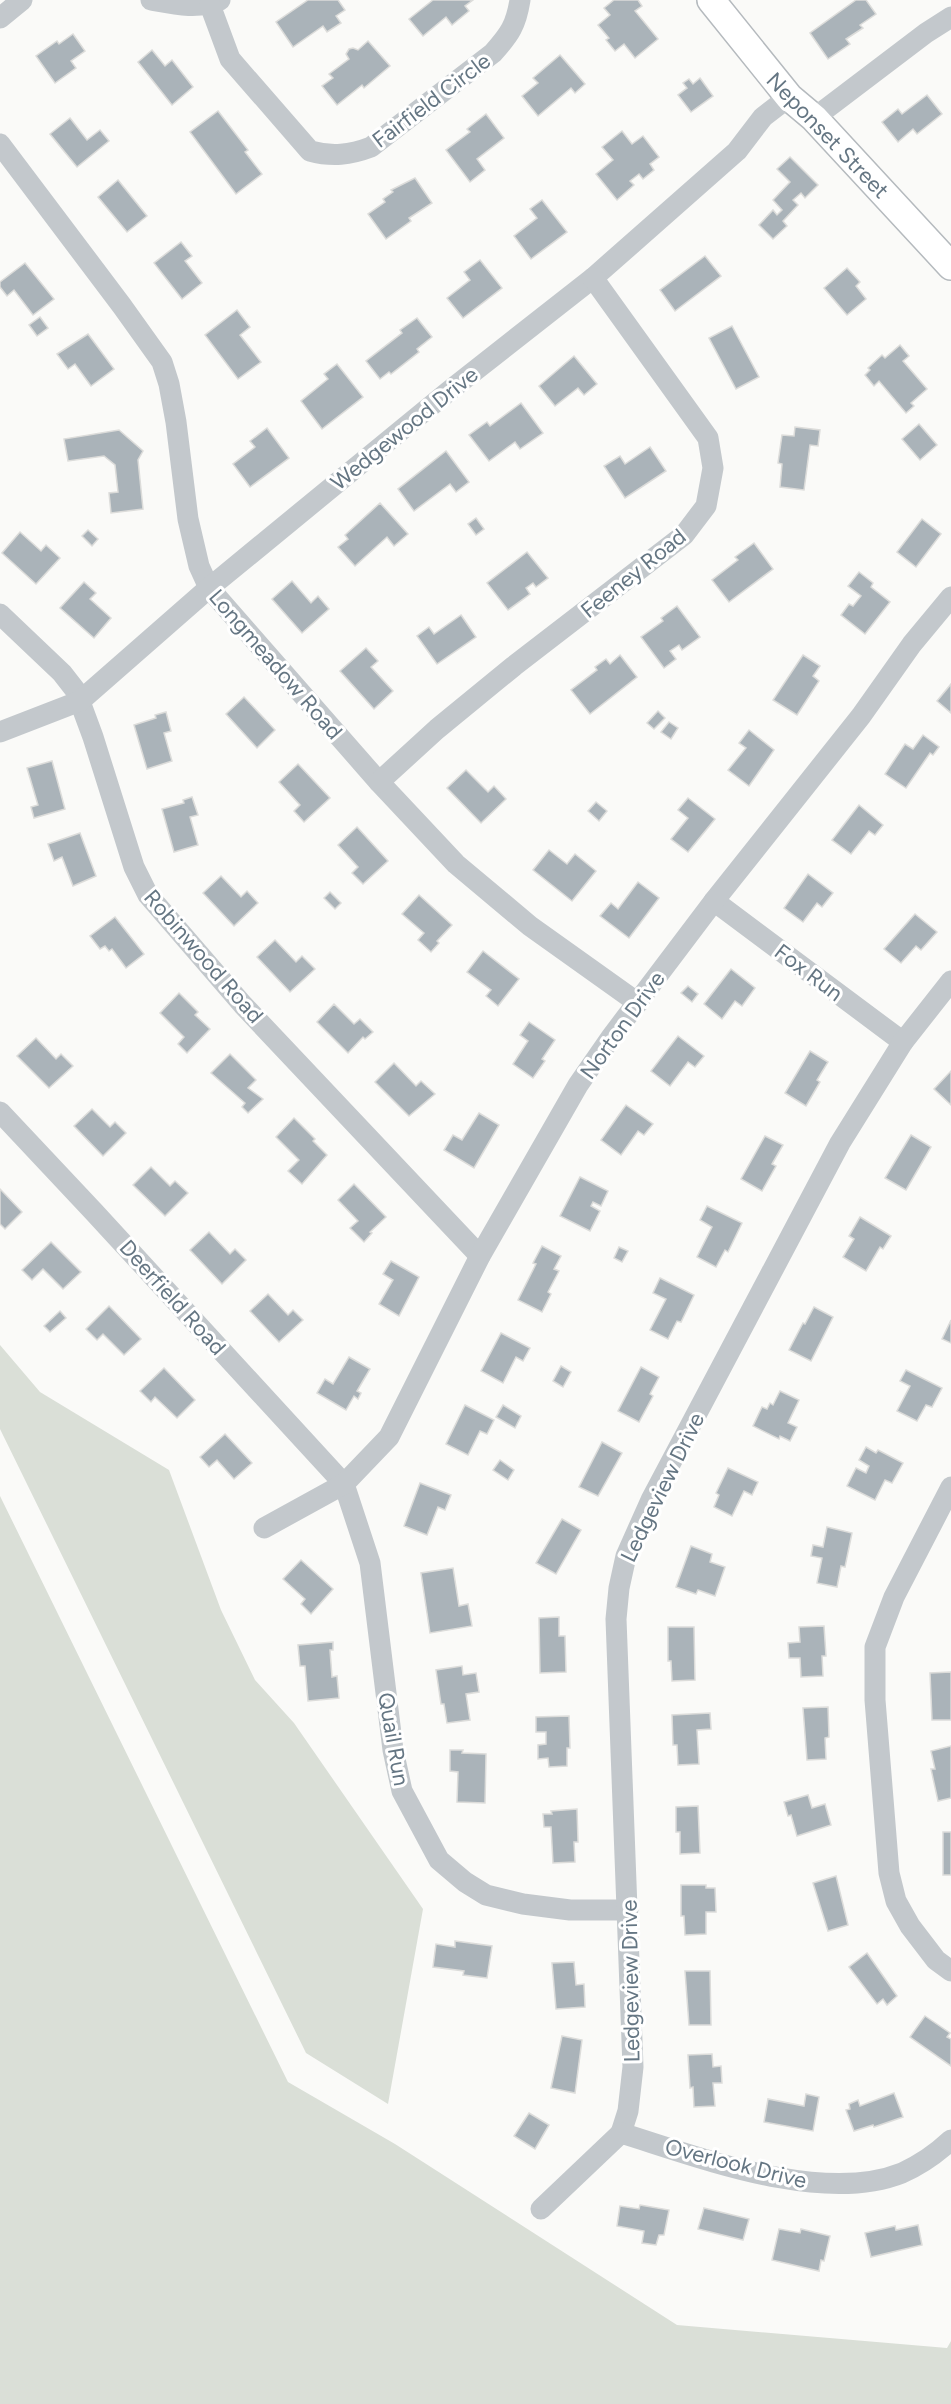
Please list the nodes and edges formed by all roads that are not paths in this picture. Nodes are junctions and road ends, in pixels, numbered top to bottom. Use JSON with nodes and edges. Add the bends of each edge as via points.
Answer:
{"nodes":[{"id":1,"x":22,"y":0,"type":"edge"},
{"id":2,"x":151,"y":0,"type":"edge"},
{"id":3,"x":520,"y":0,"type":"edge"},
{"id":4,"x":711,"y":0,"type":"edge"},
{"id":5,"x":215,"y":2,"type":"edge"},
{"id":6,"x":951,"y":17,"type":"edge"},
{"id":7,"x":0,"y":18,"type":"edge"},
{"id":8,"x":789,"y":97,"type":"junction"},
{"id":9,"x":814,"y":118,"type":"junction"},
{"id":10,"x":0,"y":144,"type":"edge"},
{"id":11,"x":951,"y":266,"type":"edge"},
{"id":12,"x":593,"y":278,"type":"junction"},
{"id":13,"x":208,"y":588,"type":"junction"},
{"id":14,"x":951,"y":597,"type":"edge"},
{"id":15,"x":0,"y":614,"type":"edge"},
{"id":16,"x":80,"y":701,"type":"junction"},
{"id":17,"x":0,"y":732,"type":"edge"},
{"id":18,"x":379,"y":782,"type":"junction"},
{"id":19,"x":714,"y":901,"type":"junction"},
{"id":20,"x":951,"y":981,"type":"edge"},
{"id":21,"x":638,"y":1003,"type":"junction"},
{"id":22,"x":903,"y":1042,"type":"junction"},
{"id":23,"x":0,"y":1112,"type":"edge"},
{"id":24,"x":480,"y":1256,"type":"junction"},
{"id":25,"x":344,"y":1484,"type":"junction"},
{"id":26,"x":951,"y":1487,"type":"edge"},
{"id":27,"x":264,"y":1528,"type":"dead end"},
{"id":28,"x":628,"y":1910,"type":"junction"},
{"id":29,"x":951,"y":1971,"type":"edge"},
{"id":30,"x":621,"y":2133,"type":"junction"},
{"id":31,"x":951,"y":2140,"type":"edge"},
{"id":32,"x":541,"y":2210,"type":"dead end"}],
"edges":[{"from":1,"to":7,"type":"street"},
{"from":2,"to":5,"type":"street","name":"Fairfield Circle","via":[[177,5]]},
{"from":3,"to":5,"type":"street","name":"Fairfield Circle","via":[[517,20],[493,53],[371,147],[350,154],[327,155],[310,151],[230,59]]},
{"from":4,"to":8,"type":"main road","name":"Neponset Street"},
{"from":6,"to":9,"type":"street"},
{"from":8,"to":9,"type":"main road","name":"Neponset Street"},
{"from":8,"to":12,"type":"street","name":"Wedgewood Drive","via":[[763,117],[737,151]]},
{"from":9,"to":11,"type":"main road","name":"Neponset Street"},
{"from":10,"to":13,"type":"street","name":"Longmeadow Road","via":[[162,362],[176,422],[188,519]]},
{"from":12,"to":13,"type":"street","name":"Wedgewood Drive"},
{"from":12,"to":18,"type":"street","name":"Feeney Road","via":[[708,438],[713,468],[706,506],[684,535],[514,666]]},
{"from":13,"to":16,"type":"street","name":"Wedgewood Drive"},
{"from":13,"to":18,"type":"street","name":"Longmeadow Road"},
{"from":14,"to":19,"type":"street","name":"Norton Drive"},
{"from":15,"to":16,"type":"street","name":"Robinwood Road","via":[[62,673]]},
{"from":16,"to":17,"type":"street","name":"Wedgewood Drive"},
{"from":16,"to":24,"type":"street","name":"Robinwood Road","via":[[134,867],[148,895],[243,1005]]},
{"from":18,"to":21,"type":"street","name":"Longmeadow Road","via":[[464,871],[530,926]]},
{"from":19,"to":21,"type":"street","name":"Norton Drive"},
{"from":19,"to":22,"type":"street","name":"Fox Run"},
{"from":20,"to":22,"type":"street","name":"Ledgeview Drive"},
{"from":21,"to":24,"type":"street","name":"Norton Drive","via":[[578,1085]]},
{"from":22,"to":28,"type":"street","name":"Ledgeview Drive","via":[[840,1143],[651,1500],[626,1556],[616,1619]]},
{"from":23,"to":25,"type":"street","name":"Deerfield Road"},
{"from":24,"to":25,"type":"street","name":"Norton Drive","via":[[389,1437]]},
{"from":25,"to":27,"type":"street","name":"Norton Drive"},
{"from":25,"to":28,"type":"street","name":"Quail Run","via":[[370,1563],[393,1750],[402,1791],[439,1860],[486,1894],[523,1904],[570,1910]]},
{"from":26,"to":29,"type":"street","via":[[894,1597],[875,1647],[875,1700],[889,1873],[896,1901],[910,1926],[936,1960]]},
{"from":28,"to":30,"type":"street","name":"Ledgeview Drive","via":[[633,2067]]},
{"from":30,"to":31,"type":"street","name":"Overlook Drive","via":[[724,2164],[807,2183],[863,2183],[901,2173],[931,2158]]},
{"from":30,"to":32,"type":"street"}]}
